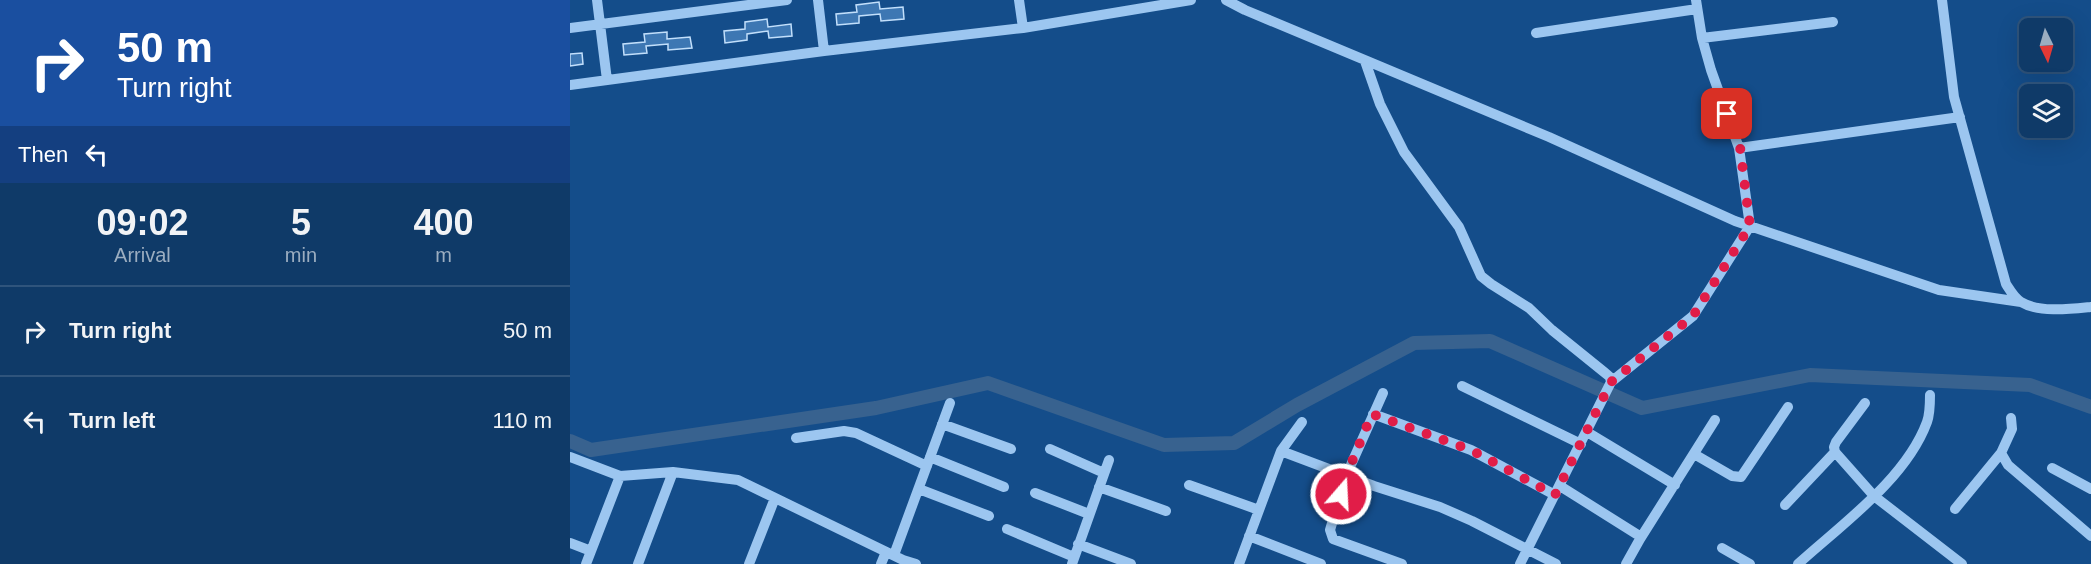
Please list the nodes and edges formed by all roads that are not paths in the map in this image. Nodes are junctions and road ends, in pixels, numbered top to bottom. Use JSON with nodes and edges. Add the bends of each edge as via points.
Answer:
{"nodes":[{"id":1,"x":597,"y":0,"type":"edge"},
{"id":2,"x":787,"y":0,"type":"edge"},
{"id":3,"x":818,"y":0,"type":"edge"},
{"id":4,"x":1019,"y":0,"type":"edge"},
{"id":5,"x":1191,"y":0,"type":"edge"},
{"id":6,"x":1227,"y":0,"type":"edge"},
{"id":7,"x":1942,"y":0,"type":"edge"},
{"id":8,"x":1697,"y":4,"type":"edge"},
{"id":9,"x":1833,"y":22,"type":"dead end"},
{"id":10,"x":600,"y":24,"type":"junction"},
{"id":11,"x":570,"y":28,"type":"edge"},
{"id":12,"x":1023,"y":28,"type":"junction"},
{"id":13,"x":1536,"y":33,"type":"dead end"},
{"id":14,"x":1702,"y":38,"type":"junction"},
{"id":15,"x":824,"y":51,"type":"junction"},
{"id":16,"x":1365,"y":61,"type":"junction"},
{"id":17,"x":607,"y":80,"type":"junction"},
{"id":18,"x":570,"y":85,"type":"edge"},
{"id":19,"x":1960,"y":117,"type":"junction"},
{"id":20,"x":1740,"y":147,"type":"junction"},
{"id":21,"x":1750,"y":226,"type":"junction"},
{"id":22,"x":2021,"y":302,"type":"junction"},
{"id":23,"x":2091,"y":307,"type":"edge"},
{"id":24,"x":1610,"y":385,"type":"junction"},
{"id":25,"x":1462,"y":386,"type":"dead end"},
{"id":26,"x":1383,"y":393,"type":"dead end"},
{"id":27,"x":1930,"y":395,"type":"dead end"},
{"id":28,"x":950,"y":403,"type":"dead end"},
{"id":29,"x":1865,"y":403,"type":"dead end"},
{"id":30,"x":1788,"y":407,"type":"dead end"},
{"id":31,"x":1372,"y":414,"type":"junction"},
{"id":32,"x":2011,"y":418,"type":"dead end"},
{"id":33,"x":1714,"y":420,"type":"dead end"},
{"id":34,"x":1302,"y":422,"type":"dead end"},
{"id":35,"x":942,"y":424,"type":"junction"},
{"id":36,"x":1587,"y":432,"type":"junction"},
{"id":37,"x":796,"y":438,"type":"dead end"},
{"id":38,"x":1581,"y":444,"type":"junction"},
{"id":39,"x":1011,"y":449,"type":"dead end"},
{"id":40,"x":1050,"y":449,"type":"dead end"},
{"id":41,"x":1281,"y":451,"type":"junction"},
{"id":42,"x":1834,"y":452,"type":"junction"},
{"id":43,"x":2001,"y":453,"type":"junction"},
{"id":44,"x":1694,"y":454,"type":"junction"},
{"id":45,"x":570,"y":457,"type":"edge"},
{"id":46,"x":1109,"y":460,"type":"dead end"},
{"id":47,"x":929,"y":462,"type":"junction"},
{"id":48,"x":2052,"y":468,"type":"dead end"},
{"id":49,"x":673,"y":472,"type":"junction"},
{"id":50,"x":1104,"y":473,"type":"junction"},
{"id":51,"x":620,"y":476,"type":"junction"},
{"id":52,"x":1346,"y":476,"type":"junction"},
{"id":53,"x":1189,"y":485,"type":"dead end"},
{"id":54,"x":1675,"y":485,"type":"junction"},
{"id":55,"x":1004,"y":487,"type":"dead end"},
{"id":56,"x":1099,"y":487,"type":"junction"},
{"id":57,"x":919,"y":489,"type":"junction"},
{"id":58,"x":2091,"y":489,"type":"edge"},
{"id":59,"x":1557,"y":491,"type":"junction"},
{"id":60,"x":1035,"y":493,"type":"dead end"},
{"id":61,"x":1874,"y":496,"type":"junction"},
{"id":62,"x":775,"y":498,"type":"junction"},
{"id":63,"x":1785,"y":505,"type":"dead end"},
{"id":64,"x":1955,"y":509,"type":"dead end"},
{"id":65,"x":1259,"y":510,"type":"junction"},
{"id":66,"x":1166,"y":511,"type":"dead end"},
{"id":67,"x":1089,"y":514,"type":"junction"},
{"id":68,"x":989,"y":516,"type":"dead end"},
{"id":69,"x":1007,"y":529,"type":"dead end"},
{"id":70,"x":1249,"y":536,"type":"junction"},
{"id":71,"x":2091,"y":536,"type":"edge"},
{"id":72,"x":1640,"y":539,"type":"junction"},
{"id":73,"x":570,"y":543,"type":"edge"},
{"id":74,"x":1078,"y":544,"type":"junction"},
{"id":75,"x":1722,"y":548,"type":"dead end"},
{"id":76,"x":1528,"y":549,"type":"junction"},
{"id":77,"x":591,"y":551,"type":"junction"},
{"id":78,"x":890,"y":553,"type":"junction"},
{"id":79,"x":1073,"y":561,"type":"edge"},
{"id":80,"x":586,"y":564,"type":"edge"},
{"id":81,"x":638,"y":564,"type":"edge"},
{"id":82,"x":749,"y":564,"type":"edge"},
{"id":83,"x":881,"y":564,"type":"edge"},
{"id":84,"x":916,"y":564,"type":"edge"},
{"id":85,"x":1131,"y":564,"type":"edge"},
{"id":86,"x":1239,"y":564,"type":"edge"},
{"id":87,"x":1320,"y":564,"type":"edge"},
{"id":88,"x":1402,"y":564,"type":"edge"},
{"id":89,"x":1520,"y":564,"type":"edge"},
{"id":90,"x":1556,"y":564,"type":"edge"},
{"id":91,"x":1626,"y":564,"type":"edge"},
{"id":92,"x":1750,"y":564,"type":"edge"},
{"id":93,"x":1798,"y":564,"type":"edge"},
{"id":94,"x":1962,"y":564,"type":"edge"}],
"edges":[{"from":1,"to":10,"type":"street"},
{"from":2,"to":10,"type":"street"},
{"from":3,"to":15,"type":"street"},
{"from":4,"to":12,"type":"street"},
{"from":5,"to":12,"type":"street"},
{"from":6,"to":16,"type":"street"},
{"from":7,"to":19,"type":"street"},
{"from":8,"to":13,"type":"street"},
{"from":8,"to":14,"type":"street"},
{"from":9,"to":14,"type":"street"},
{"from":10,"to":11,"type":"street"},
{"from":10,"to":17,"type":"street"},
{"from":12,"to":15,"type":"street"},
{"from":14,"to":20,"type":"street"},
{"from":15,"to":17,"type":"street"},
{"from":16,"to":21,"type":"street"},
{"from":16,"to":24,"type":"street","via":[[1404,153],[1459,227],[1481,276],[1536,314],[1610,377]]},
{"from":17,"to":18,"type":"street"},
{"from":19,"to":20,"type":"street"},
{"from":19,"to":22,"type":"street","via":[[2006,284]]},
{"from":20,"to":21,"type":"street"},
{"from":21,"to":22,"type":"street","via":[[1939,290]]},
{"from":21,"to":24,"type":"street","via":[[1693,316]]},
{"from":22,"to":23,"type":"street","via":[[2052,310]]},
{"from":24,"to":36,"type":"street"},
{"from":25,"to":38,"type":"street"},
{"from":26,"to":31,"type":"street"},
{"from":27,"to":61,"type":"street","via":[[1927,422],[1912,450]]},
{"from":28,"to":35,"type":"street"},
{"from":29,"to":42,"type":"street","via":[[1836,442]]},
{"from":30,"to":44,"type":"street","via":[[1741,477],[1732,476]]},
{"from":31,"to":52,"type":"street"},
{"from":31,"to":59,"type":"street","via":[[1471,450]]},
{"from":32,"to":43,"type":"street","via":[[2012,429]]},
{"from":33,"to":44,"type":"street"},
{"from":34,"to":41,"type":"street"},
{"from":35,"to":39,"type":"street"},
{"from":35,"to":47,"type":"street"},
{"from":36,"to":38,"type":"street"},
{"from":36,"to":54,"type":"street"},
{"from":37,"to":47,"type":"street","via":[[856,433]]},
{"from":38,"to":59,"type":"street"},
{"from":40,"to":50,"type":"street"},
{"from":41,"to":52,"type":"street"},
{"from":41,"to":65,"type":"street"},
{"from":42,"to":61,"type":"street"},
{"from":42,"to":63,"type":"street"},
{"from":43,"to":64,"type":"street"},
{"from":43,"to":71,"type":"street","via":[[2008,465]]},
{"from":44,"to":54,"type":"street"},
{"from":45,"to":51,"type":"street"},
{"from":46,"to":50,"type":"street"},
{"from":47,"to":55,"type":"street"},
{"from":47,"to":57,"type":"street"},
{"from":48,"to":58,"type":"street"},
{"from":49,"to":51,"type":"street"},
{"from":49,"to":62,"type":"street","via":[[738,480]]},
{"from":49,"to":81,"type":"street"},
{"from":50,"to":56,"type":"street"},
{"from":51,"to":77,"type":"street"},
{"from":52,"to":76,"type":"street","via":[[1440,507]]},
{"from":52,"to":88,"type":"street","via":[[1330,535]]},
{"from":53,"to":65,"type":"street"},
{"from":54,"to":72,"type":"street"},
{"from":56,"to":66,"type":"street"},
{"from":56,"to":67,"type":"street"},
{"from":57,"to":68,"type":"street"},
{"from":57,"to":78,"type":"street"},
{"from":59,"to":72,"type":"street"},
{"from":59,"to":76,"type":"street"},
{"from":60,"to":67,"type":"street"},
{"from":61,"to":93,"type":"street"},
{"from":61,"to":94,"type":"street"},
{"from":62,"to":78,"type":"street"},
{"from":62,"to":82,"type":"street"},
{"from":65,"to":70,"type":"street"},
{"from":67,"to":74,"type":"street"},
{"from":69,"to":79,"type":"street"},
{"from":70,"to":86,"type":"street"},
{"from":70,"to":87,"type":"street"},
{"from":72,"to":91,"type":"street"},
{"from":73,"to":77,"type":"street"},
{"from":74,"to":79,"type":"street"},
{"from":74,"to":85,"type":"street"},
{"from":75,"to":92,"type":"street"},
{"from":76,"to":89,"type":"street"},
{"from":76,"to":90,"type":"street"},
{"from":77,"to":80,"type":"street"},
{"from":78,"to":83,"type":"street"},
{"from":78,"to":84,"type":"street"}]}
